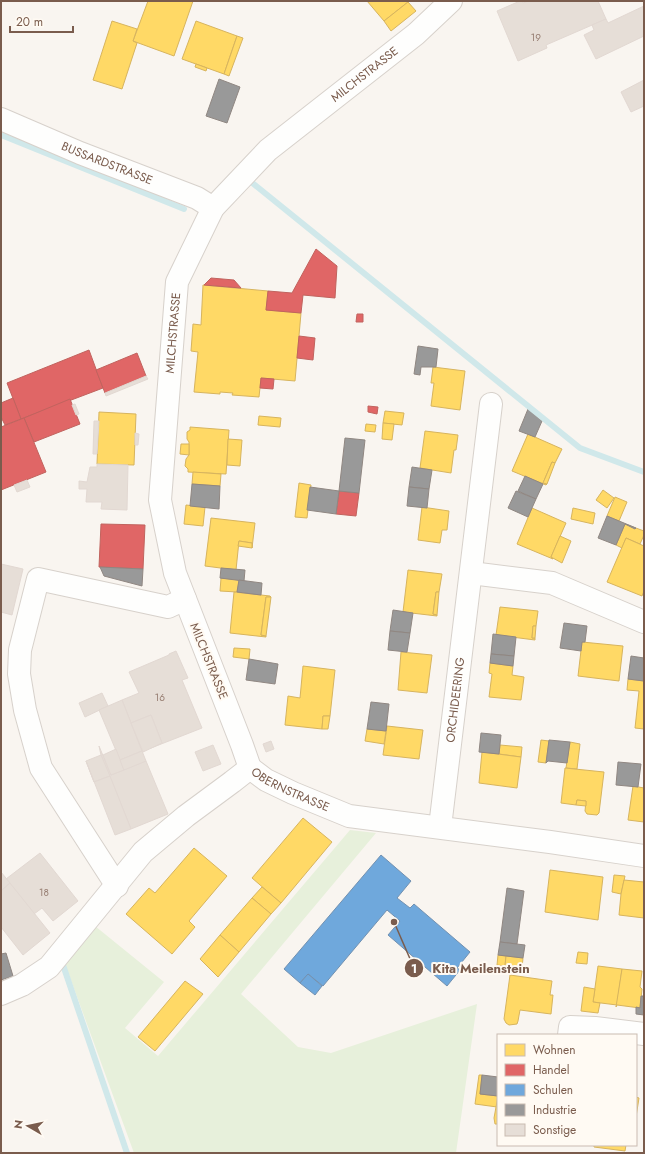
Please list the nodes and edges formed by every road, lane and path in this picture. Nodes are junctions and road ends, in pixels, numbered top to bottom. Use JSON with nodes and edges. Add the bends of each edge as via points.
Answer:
{"nodes":[{"id":1,"x":451,"y":1,"type":"edge"},
{"id":2,"x":1,"y":119,"type":"edge"},
{"id":3,"x":213,"y":208,"type":"junction"},
{"id":4,"x":491,"y":404,"type":"dead end"},
{"id":5,"x":471,"y":573,"type":"junction"},
{"id":6,"x":185,"y":599,"type":"junction"},
{"id":7,"x":644,"y":622,"type":"edge"},
{"id":8,"x":250,"y":768,"type":"junction"},
{"id":9,"x":440,"y":828,"type":"junction"},
{"id":10,"x":644,"y":856,"type":"edge"},
{"id":11,"x":117,"y":886,"type":"junction"},
{"id":12,"x":1,"y":994,"type":"edge"},
{"id":13,"x":569,"y":1034,"type":"edge"},
{"id":14,"x":644,"y":1034,"type":"edge"}],
"edges":[{"from":1,"to":3,"type":"street","name":"MILCHSTRASSE","via":[[416,34],[268,150]]},
{"from":2,"to":3,"type":"street","name":"BUSSARDSTRASSE","via":[[80,153],[197,198]]},
{"from":3,"to":6,"type":"street","name":"MILCHSTRASSE","via":[[177,282],[160,500],[175,572]]},
{"from":4,"to":5,"type":"street","name":"ORCHIDEERING"},
{"from":5,"to":7,"type":"street","via":[[552,583]]},
{"from":5,"to":9,"type":"street","name":"ORCHIDEERING"},
{"from":6,"to":8,"type":"street","name":"MILCHSTRASSE"},
{"from":6,"to":11,"type":"street","via":[[168,607],[38,578],[20,650],[19,674],[25,710],[41,768]]},
{"from":8,"to":9,"type":"street","name":"OBERNSTRASSE","via":[[266,780],[349,816]]},
{"from":8,"to":11,"type":"street","name":"OBERNSTRASSE","via":[[143,852]]},
{"from":9,"to":10,"type":"street","name":"OBERNSTRASSE"},
{"from":11,"to":12,"type":"street","name":"OBERNSTRASSE","via":[[49,967],[22,985]]},
{"from":13,"to":14,"type":"street","via":[[570,1027]]}]}
